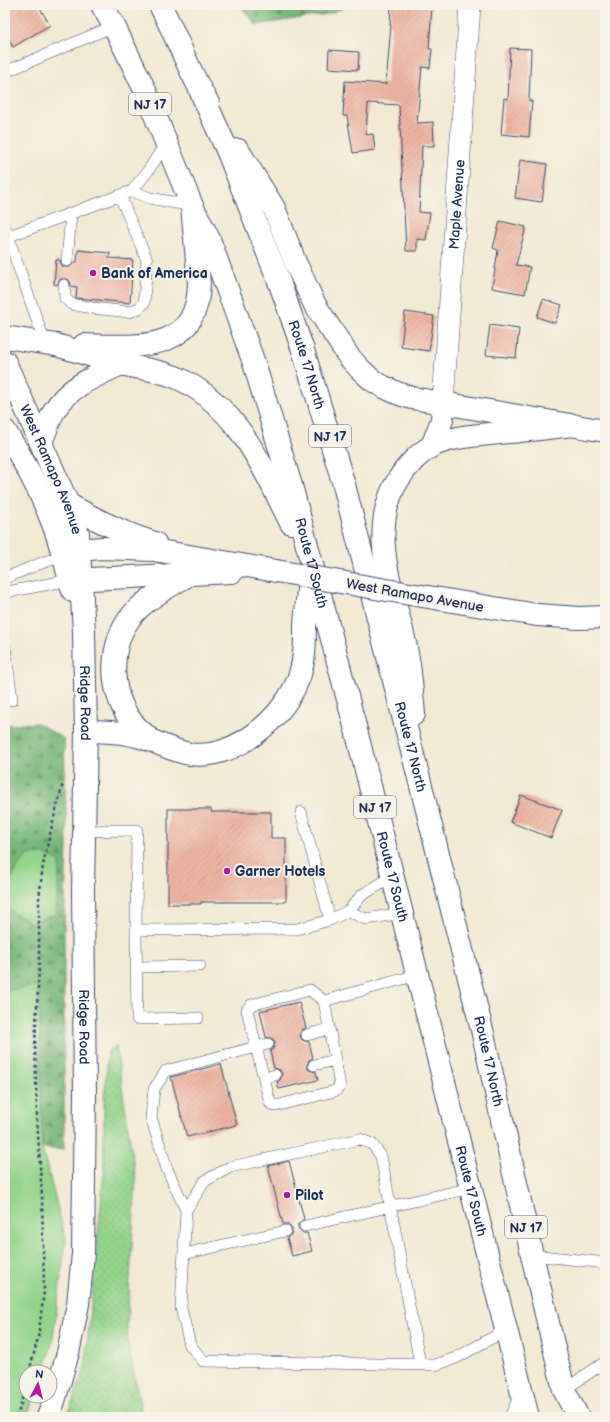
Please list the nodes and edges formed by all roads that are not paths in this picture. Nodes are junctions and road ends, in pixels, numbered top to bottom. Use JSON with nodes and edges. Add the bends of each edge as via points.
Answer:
{"nodes":[{"id":1,"x":102,"y":5,"type":"edge"},
{"id":2,"x":160,"y":5,"type":"edge"},
{"id":3,"x":470,"y":5,"type":"edge"},
{"id":4,"x":114,"y":26,"type":"junction"},
{"id":5,"x":5,"y":72,"type":"edge"},
{"id":6,"x":200,"y":90,"type":"junction"},
{"id":7,"x":166,"y":143,"type":"junction"},
{"id":8,"x":132,"y":191,"type":"junction"},
{"id":9,"x":120,"y":196,"type":"junction"},
{"id":10,"x":192,"y":206,"type":"junction"},
{"id":11,"x":71,"y":214,"type":"junction"},
{"id":12,"x":7,"y":232,"type":"edge"},
{"id":13,"x":67,"y":261,"type":"dead end"},
{"id":14,"x":64,"y":285,"type":"dead end"},
{"id":15,"x":5,"y":337,"type":"edge"},
{"id":16,"x":51,"y":344,"type":"junction"},
{"id":17,"x":5,"y":362,"type":"edge"},
{"id":18,"x":121,"y":364,"type":"junction"},
{"id":19,"x":443,"y":403,"type":"junction"},
{"id":20,"x":573,"y":425,"type":"junction"},
{"id":21,"x":5,"y":431,"type":"edge"},
{"id":22,"x":605,"y":431,"type":"edge"},
{"id":23,"x":41,"y":443,"type":"junction"},
{"id":24,"x":432,"y":446,"type":"junction"},
{"id":25,"x":68,"y":504,"type":"junction"},
{"id":26,"x":71,"y":554,"type":"junction"},
{"id":27,"x":210,"y":559,"type":"junction"},
{"id":28,"x":311,"y":561,"type":"junction"},
{"id":29,"x":276,"y":571,"type":"junction"},
{"id":30,"x":190,"y":574,"type":"junction"},
{"id":31,"x":5,"y":578,"type":"edge"},
{"id":32,"x":75,"y":580,"type":"junction"},
{"id":33,"x":5,"y":591,"type":"edge"},
{"id":34,"x":605,"y":617,"type":"edge"},
{"id":35,"x":5,"y":646,"type":"edge"},
{"id":36,"x":12,"y":700,"type":"dead end"},
{"id":37,"x":86,"y":731,"type":"junction"},
{"id":38,"x":154,"y":742,"type":"junction"},
{"id":39,"x":423,"y":794,"type":"junction"},
{"id":40,"x":301,"y":812,"type":"dead end"},
{"id":41,"x":85,"y":831,"type":"junction"},
{"id":42,"x":392,"y":877,"type":"junction"},
{"id":43,"x":348,"y":911,"type":"junction"},
{"id":44,"x":402,"y":913,"type":"junction"},
{"id":45,"x":330,"y":920,"type":"junction"},
{"id":46,"x":136,"y":930,"type":"junction"},
{"id":47,"x":200,"y":966,"type":"dead end"},
{"id":48,"x":136,"y":967,"type":"junction"},
{"id":49,"x":417,"y":975,"type":"junction"},
{"id":50,"x":324,"y":1001,"type":"junction"},
{"id":51,"x":198,"y":1018,"type":"dead end"},
{"id":52,"x":329,"y":1029,"type":"junction"},
{"id":53,"x":307,"y":1035,"type":"dead end"},
{"id":54,"x":268,"y":1044,"type":"dead end"},
{"id":55,"x":256,"y":1047,"type":"junction"},
{"id":56,"x":335,"y":1060,"type":"junction"},
{"id":57,"x":314,"y":1065,"type":"dead end"},
{"id":58,"x":275,"y":1075,"type":"dead end"},
{"id":59,"x":264,"y":1078,"type":"junction"},
{"id":60,"x":470,"y":1188,"type":"junction"},
{"id":61,"x":390,"y":1207,"type":"junction"},
{"id":62,"x":186,"y":1210,"type":"junction"},
{"id":63,"x":306,"y":1226,"type":"dead end"},
{"id":64,"x":285,"y":1231,"type":"dead end"},
{"id":65,"x":184,"y":1254,"type":"junction"},
{"id":66,"x":532,"y":1254,"type":"junction"},
{"id":67,"x":601,"y":1263,"type":"edge"},
{"id":68,"x":506,"y":1330,"type":"junction"},
{"id":69,"x":605,"y":1362,"type":"edge"},
{"id":70,"x":420,"y":1364,"type":"junction"},
{"id":71,"x":521,"y":1390,"type":"junction"},
{"id":72,"x":564,"y":1390,"type":"junction"},
{"id":73,"x":48,"y":1417,"type":"edge"},
{"id":74,"x":510,"y":1417,"type":"edge"},
{"id":75,"x":528,"y":1417,"type":"edge"},
{"id":76,"x":578,"y":1417,"type":"edge"}],
"edges":[{"from":1,"to":4,"type":"main road","number":"NJ 17"},
{"from":2,"to":6,"type":"main road","number":"NJ 17"},
{"from":3,"to":19,"type":"street","name":"Maple Avenue"},
{"from":4,"to":5,"type":"lane"},
{"from":4,"to":7,"type":"main road","number":"NJ 17","via":[[144,88]]},
{"from":6,"to":19,"type":"main road","via":[[274,208],[308,290],[349,357],[372,380],[397,394]]},
{"from":6,"to":39,"type":"main road","name":"Route 17 North","number":"NJ 17","via":[[228,152],[280,284],[320,403],[344,485]]},
{"from":7,"to":8,"type":"lane"},
{"from":7,"to":10,"type":"main road","number":"NJ 17"},
{"from":8,"to":9,"type":"lane"},
{"from":8,"to":10,"type":"lane","via":[[150,198]]},
{"from":9,"to":11,"type":"lane"},
{"from":9,"to":14,"type":"lane","via":[[147,260],[144,303],[130,312],[71,304],[65,298]]},
{"from":10,"to":16,"type":"main road","via":[[199,295],[192,317],[185,326],[175,335],[149,345]]},
{"from":10,"to":28,"type":"main road","name":"Route 17 South","number":"NJ 17","via":[[209,239],[254,363]]},
{"from":11,"to":12,"type":"lane"},
{"from":11,"to":13,"type":"lane"},
{"from":12,"to":16,"type":"lane"},
{"from":15,"to":16,"type":"main road"},
{"from":16,"to":18,"type":"main road"},
{"from":17,"to":23,"type":"main road","name":"West Ramapo Avenue"},
{"from":18,"to":23,"type":"main road","via":[[85,381],[68,394],[54,412]]},
{"from":18,"to":28,"type":"main road","via":[[179,378],[210,398],[224,411],[238,426],[253,449]]},
{"from":19,"to":20,"type":"main road"},
{"from":19,"to":24,"type":"main road","via":[[442,420]]},
{"from":20,"to":22,"type":"main road"},
{"from":20,"to":24,"type":"main road","via":[[457,438]]},
{"from":21,"to":26,"type":"main road","name":"West Ramapo Avenue","via":[[29,471],[56,530]]},
{"from":23,"to":25,"type":"main road","name":"West Ramapo Avenue"},
{"from":24,"to":39,"type":"main road","via":[[404,470],[397,482],[387,507],[384,536],[386,566],[407,654]]},
{"from":25,"to":26,"type":"main road","name":"West Ramapo Avenue","via":[[78,534]]},
{"from":25,"to":27,"type":"main road","via":[[123,531]]},
{"from":26,"to":27,"type":"main road","via":[[88,549],[116,548],[154,550]]},
{"from":26,"to":31,"type":"lane"},
{"from":26,"to":32,"type":"main road","name":"West Ramapo Avenue"},
{"from":27,"to":29,"type":"main road"},
{"from":28,"to":38,"type":"main road","via":[[305,644],[300,673],[296,685],[272,718],[250,737],[214,754],[179,752]]},
{"from":28,"to":42,"type":"main road","name":"Route 17 South","number":"NJ 17"},
{"from":29,"to":30,"type":"main road","name":"West Ramapo Avenue"},
{"from":29,"to":34,"type":"main road","name":"West Ramapo Avenue","bridge":true,"via":[[537,615]]},
{"from":30,"to":32,"type":"main road","name":"West Ramapo Avenue"},
{"from":30,"to":38,"type":"main road","via":[[138,608],[124,628],[116,648],[115,683],[122,705],[136,727]]},
{"from":32,"to":33,"type":"lane"},
{"from":32,"to":37,"type":"main road","name":"Ridge Road","via":[[84,632]]},
{"from":35,"to":36,"type":"lane"},
{"from":37,"to":38,"type":"main road","via":[[118,732]]},
{"from":37,"to":41,"type":"main road","name":"Ridge Road"},
{"from":39,"to":66,"type":"main road","name":"Route 17 North","number":"NJ 17","via":[[482,1034]]},
{"from":40,"to":45,"type":"lane"},
{"from":41,"to":46,"type":"lane","via":[[137,830]]},
{"from":41,"to":73,"type":"main road","name":"Ridge Road","via":[[83,1254],[78,1304],[68,1353]]},
{"from":42,"to":43,"type":"lane","via":[[362,895]]},
{"from":42,"to":44,"type":"main road","name":"Route 17 South","number":"NJ 17"},
{"from":43,"to":44,"type":"lane","via":[[366,919]]},
{"from":43,"to":45,"type":"lane"},
{"from":44,"to":49,"type":"main road","name":"Route 17 South","number":"NJ 17"},
{"from":45,"to":46,"type":"lane","via":[[297,929]]},
{"from":46,"to":48,"type":"lane"},
{"from":47,"to":48,"type":"lane"},
{"from":48,"to":51,"type":"lane","via":[[137,1019]]},
{"from":49,"to":50,"type":"lane"},
{"from":49,"to":60,"type":"main road","name":"Route 17 South","number":"NJ 17"},
{"from":50,"to":52,"type":"lane"},
{"from":50,"to":55,"type":"lane","via":[[310,990],[251,1005],[247,1010]]},
{"from":52,"to":53,"type":"lane"},
{"from":52,"to":56,"type":"lane"},
{"from":54,"to":55,"type":"lane"},
{"from":55,"to":59,"type":"lane"},
{"from":55,"to":62,"type":"lane","via":[[166,1071],[154,1089],[151,1118],[166,1169]]},
{"from":56,"to":57,"type":"lane"},
{"from":56,"to":59,"type":"lane","via":[[340,1086],[335,1091],[275,1106],[270,1103]]},
{"from":58,"to":59,"type":"lane"},
{"from":60,"to":61,"type":"lane"},
{"from":60,"to":68,"type":"main road","name":"Route 17 South","number":"NJ 17"},
{"from":61,"to":62,"type":"lane","via":[[381,1156],[372,1144],[360,1139],[230,1167],[205,1181]]},
{"from":61,"to":63,"type":"lane"},
{"from":61,"to":70,"type":"lane"},
{"from":62,"to":65,"type":"lane"},
{"from":64,"to":65,"type":"lane"},
{"from":65,"to":70,"type":"lane","via":[[181,1308],[190,1345],[203,1361]]},
{"from":66,"to":67,"type":"lane"},
{"from":66,"to":72,"type":"main road","name":"Route 17 North","number":"NJ 17"},
{"from":68,"to":70,"type":"lane","via":[[456,1358],[435,1365]]},
{"from":68,"to":71,"type":"main road","name":"Route 17 South","number":"NJ 17"},
{"from":69,"to":72,"type":"lane"},
{"from":71,"to":74,"type":"lane"},
{"from":71,"to":75,"type":"main road","name":"Route 17 South","number":"NJ 17"},
{"from":72,"to":76,"type":"main road","name":"Route 17 North","number":"NJ 17"}]}
